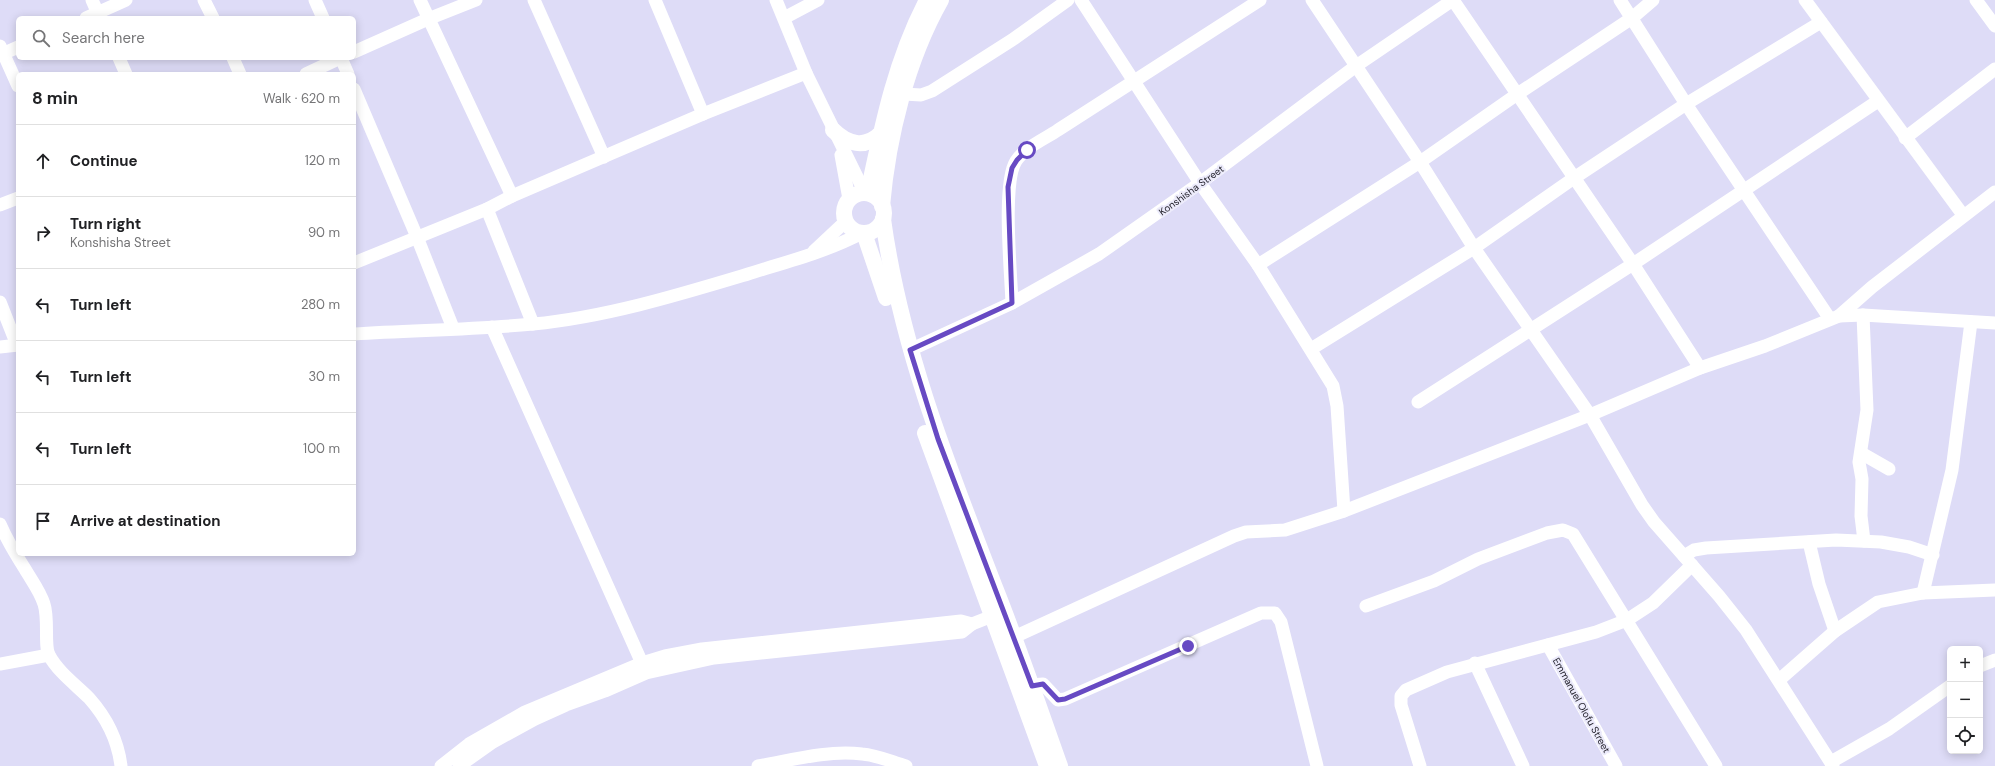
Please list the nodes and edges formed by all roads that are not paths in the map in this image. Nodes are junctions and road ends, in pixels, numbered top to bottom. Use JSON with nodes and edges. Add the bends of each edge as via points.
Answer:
{"nodes":[{"id":1,"x":92,"y":0,"type":"edge"},
{"id":2,"x":126,"y":0,"type":"edge"},
{"id":3,"x":204,"y":0,"type":"edge"},
{"id":4,"x":315,"y":0,"type":"edge"},
{"id":5,"x":420,"y":0,"type":"edge"},
{"id":6,"x":476,"y":0,"type":"edge"},
{"id":7,"x":534,"y":0,"type":"edge"},
{"id":8,"x":655,"y":0,"type":"edge"},
{"id":9,"x":776,"y":0,"type":"edge"},
{"id":10,"x":818,"y":0,"type":"edge"},
{"id":11,"x":928,"y":0,"type":"edge"},
{"id":12,"x":941,"y":0,"type":"edge"},
{"id":13,"x":1068,"y":0,"type":"edge"},
{"id":14,"x":1081,"y":0,"type":"edge"},
{"id":15,"x":1260,"y":0,"type":"edge"},
{"id":16,"x":1312,"y":0,"type":"edge"},
{"id":17,"x":1453,"y":0,"type":"edge"},
{"id":18,"x":1620,"y":0,"type":"edge"},
{"id":19,"x":1653,"y":0,"type":"edge"},
{"id":20,"x":1811,"y":2,"type":"edge"},
{"id":21,"x":1982,"y":2,"type":"edge"},
{"id":22,"x":99,"y":15,"type":"edge"},
{"id":23,"x":212,"y":16,"type":"edge"},
{"id":24,"x":322,"y":16,"type":"edge"},
{"id":25,"x":784,"y":18,"type":"junction"},
{"id":26,"x":1632,"y":18,"type":"junction"},
{"id":27,"x":428,"y":19,"type":"junction"},
{"id":28,"x":1821,"y":22,"type":"junction"},
{"id":29,"x":1995,"y":26,"type":"edge"},
{"id":30,"x":16,"y":48,"type":"edge"},
{"id":31,"x":356,"y":51,"type":"edge"},
{"id":32,"x":1,"y":52,"type":"edge"},
{"id":33,"x":120,"y":60,"type":"edge"},
{"id":34,"x":234,"y":60,"type":"edge"},
{"id":35,"x":337,"y":60,"type":"edge"},
{"id":36,"x":342,"y":60,"type":"edge"},
{"id":37,"x":1356,"y":66,"type":"junction"},
{"id":38,"x":1995,"y":69,"type":"edge"},
{"id":39,"x":125,"y":72,"type":"edge"},
{"id":40,"x":239,"y":72,"type":"edge"},
{"id":41,"x":310,"y":72,"type":"edge"},
{"id":42,"x":347,"y":72,"type":"edge"},
{"id":43,"x":806,"y":73,"type":"junction"},
{"id":44,"x":1133,"y":81,"type":"junction"},
{"id":45,"x":16,"y":82,"type":"edge"},
{"id":46,"x":356,"y":94,"type":"edge"},
{"id":47,"x":904,"y":94,"type":"junction"},
{"id":48,"x":1516,"y":95,"type":"junction"},
{"id":49,"x":1878,"y":101,"type":"junction"},
{"id":50,"x":1686,"y":104,"type":"junction"},
{"id":51,"x":704,"y":114,"type":"junction"},
{"id":52,"x":880,"y":134,"type":"junction"},
{"id":53,"x":836,"y":137,"type":"junction"},
{"id":54,"x":1905,"y":138,"type":"junction"},
{"id":55,"x":604,"y":157,"type":"junction"},
{"id":56,"x":1420,"y":162,"type":"junction"},
{"id":57,"x":1574,"y":178,"type":"junction"},
{"id":58,"x":1200,"y":183,"type":"junction"},
{"id":59,"x":1744,"y":191,"type":"junction"},
{"id":60,"x":1995,"y":192,"type":"edge"},
{"id":61,"x":866,"y":193,"type":"junction"},
{"id":62,"x":512,"y":196,"type":"junction"},
{"id":63,"x":16,"y":199,"type":"edge"},
{"id":64,"x":849,"y":199,"type":"junction"},
{"id":65,"x":0,"y":205,"type":"edge"},
{"id":66,"x":487,"y":209,"type":"junction"},
{"id":67,"x":883,"y":212,"type":"junction"},
{"id":68,"x":1963,"y":215,"type":"junction"},
{"id":69,"x":845,"y":222,"type":"junction"},
{"id":70,"x":863,"y":233,"type":"junction"},
{"id":71,"x":417,"y":237,"type":"junction"},
{"id":72,"x":1474,"y":248,"type":"junction"},
{"id":73,"x":809,"y":255,"type":"junction"},
{"id":74,"x":356,"y":262,"type":"edge"},
{"id":75,"x":1633,"y":264,"type":"junction"},
{"id":76,"x":1258,"y":265,"type":"junction"},
{"id":77,"x":0,"y":302,"type":"edge"},
{"id":78,"x":1012,"y":303,"type":"junction"},
{"id":79,"x":1863,"y":315,"type":"junction"},
{"id":80,"x":1834,"y":318,"type":"junction"},
{"id":81,"x":1971,"y":322,"type":"junction"},
{"id":82,"x":1995,"y":323,"type":"edge"},
{"id":83,"x":533,"y":324,"type":"junction"},
{"id":84,"x":492,"y":327,"type":"junction"},
{"id":85,"x":453,"y":328,"type":"junction"},
{"id":86,"x":1530,"y":330,"type":"junction"},
{"id":87,"x":356,"y":334,"type":"edge"},
{"id":88,"x":16,"y":341,"type":"edge"},
{"id":89,"x":16,"y":346,"type":"edge"},
{"id":90,"x":0,"y":347,"type":"edge"},
{"id":91,"x":1311,"y":349,"type":"junction"},
{"id":92,"x":910,"y":350,"type":"junction"},
{"id":93,"x":1700,"y":368,"type":"junction"},
{"id":94,"x":1418,"y":402,"type":"dead end"},
{"id":95,"x":1590,"y":415,"type":"junction"},
{"id":96,"x":1861,"y":453,"type":"junction"},
{"id":97,"x":1889,"y":469,"type":"dead end"},
{"id":98,"x":1344,"y":511,"type":"junction"},
{"id":99,"x":0,"y":524,"type":"edge"},
{"id":100,"x":1864,"y":541,"type":"junction"},
{"id":101,"x":1809,"y":542,"type":"junction"},
{"id":102,"x":16,"y":554,"type":"edge"},
{"id":103,"x":1933,"y":554,"type":"junction"},
{"id":104,"x":17,"y":556,"type":"edge"},
{"id":105,"x":1688,"y":561,"type":"junction"},
{"id":106,"x":1995,"y":590,"type":"edge"},
{"id":107,"x":1923,"y":593,"type":"junction"},
{"id":108,"x":1366,"y":606,"type":"dead end"},
{"id":109,"x":999,"y":613,"type":"junction"},
{"id":110,"x":1627,"y":620,"type":"junction"},
{"id":111,"x":1835,"y":631,"type":"junction"},
{"id":112,"x":1014,"y":637,"type":"junction"},
{"id":113,"x":1548,"y":645,"type":"junction"},
{"id":114,"x":49,"y":655,"type":"junction"},
{"id":115,"x":1995,"y":660,"type":"edge"},
{"id":116,"x":1475,"y":663,"type":"junction"},
{"id":117,"x":0,"y":664,"type":"edge"},
{"id":118,"x":1983,"y":665,"type":"edge"},
{"id":119,"x":644,"y":668,"type":"junction"},
{"id":120,"x":1779,"y":680,"type":"junction"},
{"id":121,"x":1032,"y":686,"type":"junction"},
{"id":122,"x":1947,"y":688,"type":"edge"},
{"id":123,"x":1832,"y":764,"type":"edge"},
{"id":124,"x":121,"y":766,"type":"edge"},
{"id":125,"x":440,"y":766,"type":"edge"},
{"id":126,"x":459,"y":766,"type":"edge"},
{"id":127,"x":758,"y":766,"type":"edge"},
{"id":128,"x":906,"y":766,"type":"edge"},
{"id":129,"x":1047,"y":766,"type":"edge"},
{"id":130,"x":1060,"y":766,"type":"edge"},
{"id":131,"x":1317,"y":766,"type":"edge"},
{"id":132,"x":1420,"y":766,"type":"edge"},
{"id":133,"x":1523,"y":766,"type":"edge"},
{"id":134,"x":1616,"y":766,"type":"edge"},
{"id":135,"x":1716,"y":766,"type":"edge"}],
"edges":[{"from":1,"to":22,"type":"street"},
{"from":2,"to":22,"type":"street"},
{"from":3,"to":23,"type":"street"},
{"from":4,"to":24,"type":"street"},
{"from":5,"to":27,"type":"street"},
{"from":6,"to":27,"type":"street"},
{"from":7,"to":55,"type":"street"},
{"from":8,"to":51,"type":"street"},
{"from":9,"to":25,"type":"street"},
{"from":10,"to":25,"type":"street"},
{"from":11,"to":52,"type":"main road","via":[[904,51]]},
{"from":12,"to":47,"type":"main road","via":[[918,50]]},
{"from":13,"to":47,"type":"street","via":[[1012,40],[932,91],[921,95]]},
{"from":14,"to":44,"type":"street"},
{"from":15,"to":44,"type":"street"},
{"from":16,"to":37,"type":"street"},
{"from":17,"to":37,"type":"street","name":"Konshisha Street"},
{"from":17,"to":48,"type":"street"},
{"from":18,"to":26,"type":"street"},
{"from":19,"to":26,"type":"street"},
{"from":20,"to":28,"type":"street"},
{"from":21,"to":29,"type":"street"},
{"from":25,"to":43,"type":"street"},
{"from":26,"to":48,"type":"street"},
{"from":26,"to":50,"type":"street"},
{"from":27,"to":31,"type":"street"},
{"from":27,"to":62,"type":"street"},
{"from":28,"to":49,"type":"street"},
{"from":28,"to":50,"type":"street"},
{"from":30,"to":32,"type":"street"},
{"from":32,"to":45,"type":"street"},
{"from":33,"to":39,"type":"street"},
{"from":34,"to":40,"type":"street"},
{"from":35,"to":41,"type":"street"},
{"from":36,"to":42,"type":"street"},
{"from":37,"to":56,"type":"street"},
{"from":37,"to":58,"type":"street","name":"Konshisha Street"},
{"from":38,"to":54,"type":"street"},
{"from":43,"to":51,"type":"street"},
{"from":43,"to":53,"type":"street"},
{"from":44,"to":58,"type":"street"},
{"from":44,"to":78,"type":"street","via":[[1027,150],[1012,168],[1008,187]]},
{"from":46,"to":71,"type":"street"},
{"from":47,"to":67,"type":"main road","via":[[888,157]]},
{"from":48,"to":56,"type":"street"},
{"from":48,"to":57,"type":"street"},
{"from":49,"to":54,"type":"street"},
{"from":49,"to":59,"type":"street"},
{"from":50,"to":57,"type":"street"},
{"from":50,"to":59,"type":"street"},
{"from":51,"to":55,"type":"street"},
{"from":52,"to":53,"type":"main road","via":[[871,141],[856,144]]},
{"from":52,"to":61,"type":"main road"},
{"from":53,"to":61,"type":"street"},
{"from":53,"to":64,"type":"street"},
{"from":54,"to":68,"type":"street"},
{"from":55,"to":62,"type":"street"},
{"from":56,"to":72,"type":"street"},
{"from":56,"to":76,"type":"street"},
{"from":57,"to":72,"type":"street"},
{"from":57,"to":75,"type":"street"},
{"from":58,"to":76,"type":"street"},
{"from":58,"to":78,"type":"street","name":"Konshisha Street","via":[[1099,254]]},
{"from":59,"to":75,"type":"street"},
{"from":59,"to":80,"type":"street"},
{"from":60,"to":68,"type":"street"},
{"from":61,"to":64,"type":"main road","via":[[856,194]]},
{"from":61,"to":67,"type":"main road","via":[[877,198]]},
{"from":62,"to":66,"type":"street"},
{"from":63,"to":65,"type":"street"},
{"from":64,"to":69,"type":"main road","via":[[844,210]]},
{"from":66,"to":71,"type":"street"},
{"from":66,"to":83,"type":"street"},
{"from":67,"to":70,"type":"main road","via":[[876,229]]},
{"from":67,"to":92,"type":"main road","via":[[890,266]]},
{"from":68,"to":80,"type":"street"},
{"from":69,"to":70,"type":"main road","via":[[852,230]]},
{"from":69,"to":73,"type":"street"},
{"from":70,"to":73,"type":"street"},
{"from":70,"to":109,"type":"main road","via":[[881,278],[916,408],[957,523]]},
{"from":71,"to":74,"type":"street"},
{"from":71,"to":85,"type":"street"},
{"from":72,"to":86,"type":"street"},
{"from":72,"to":91,"type":"street"},
{"from":73,"to":83,"type":"street","via":[[647,303]]},
{"from":75,"to":86,"type":"street"},
{"from":75,"to":93,"type":"street"},
{"from":76,"to":91,"type":"street"},
{"from":77,"to":88,"type":"street"},
{"from":78,"to":92,"type":"street","name":"Konshisha Street"},
{"from":79,"to":80,"type":"street"},
{"from":79,"to":81,"type":"street"},
{"from":79,"to":96,"type":"street","via":[[1867,410]]},
{"from":80,"to":93,"type":"street","via":[[1765,346]]},
{"from":81,"to":82,"type":"street"},
{"from":81,"to":103,"type":"street","via":[[1952,470]]},
{"from":83,"to":84,"type":"street"},
{"from":84,"to":85,"type":"street"},
{"from":84,"to":119,"type":"street"},
{"from":85,"to":87,"type":"street"},
{"from":86,"to":94,"type":"street"},
{"from":86,"to":95,"type":"street"},
{"from":89,"to":90,"type":"street"},
{"from":91,"to":98,"type":"street","via":[[1333,386],[1336,396]]},
{"from":92,"to":109,"type":"main road","via":[[938,439]]},
{"from":93,"to":95,"type":"street"},
{"from":95,"to":98,"type":"street"},
{"from":95,"to":105,"type":"street","via":[[1642,506]]},
{"from":96,"to":97,"type":"street"},
{"from":96,"to":100,"type":"street","via":[[1859,462]]},
{"from":98,"to":112,"type":"street","via":[[1286,530],[1246,532],[1234,536]]},
{"from":99,"to":102,"type":"street"},
{"from":100,"to":101,"type":"street"},
{"from":100,"to":103,"type":"street","via":[[1909,547]]},
{"from":101,"to":105,"type":"street","via":[[1706,548],[1694,550]]},
{"from":101,"to":111,"type":"street","via":[[1819,584]]},
{"from":103,"to":107,"type":"street"},
{"from":104,"to":114,"type":"street","via":[[39,590],[44,605],[48,624]]},
{"from":105,"to":110,"type":"street","via":[[1653,603]]},
{"from":105,"to":120,"type":"street","via":[[1746,630]]},
{"from":106,"to":107,"type":"street"},
{"from":107,"to":111,"type":"street","via":[[1878,602]]},
{"from":108,"to":110,"type":"street","via":[[1434,580],[1478,559],[1548,533],[1563,530],[1573,534]]},
{"from":109,"to":112,"type":"main road"},
{"from":109,"to":119,"type":"street","via":[[972,624],[961,622],[702,649],[665,656]]},
{"from":109,"to":129,"type":"main road"},
{"from":110,"to":113,"type":"street","via":[[1596,632]]},
{"from":110,"to":135,"type":"street"},
{"from":111,"to":120,"type":"street"},
{"from":112,"to":121,"type":"main road"},
{"from":113,"to":116,"type":"street"},
{"from":113,"to":134,"type":"street","name":"Emmanuel Olofu Street"},
{"from":114,"to":117,"type":"street"},
{"from":114,"to":124,"type":"street","via":[[73,684],[89,698],[106,722],[116,742]]},
{"from":115,"to":118,"type":"street"},
{"from":116,"to":132,"type":"street","via":[[1406,690],[1402,696],[1405,723]]},
{"from":116,"to":133,"type":"street"},
{"from":119,"to":125,"type":"street","via":[[525,712],[469,744]]},
{"from":119,"to":126,"type":"street","via":[[605,691],[535,719],[493,742]]},
{"from":120,"to":123,"type":"street"},
{"from":121,"to":130,"type":"main road"},
{"from":121,"to":131,"type":"street","via":[[1043,684],[1058,700],[1065,699],[1261,613],[1275,613],[1281,622]]},
{"from":122,"to":123,"type":"street","via":[[1889,729]]},
{"from":127,"to":128,"type":"street","via":[[809,756],[844,754],[874,756]]}]}
